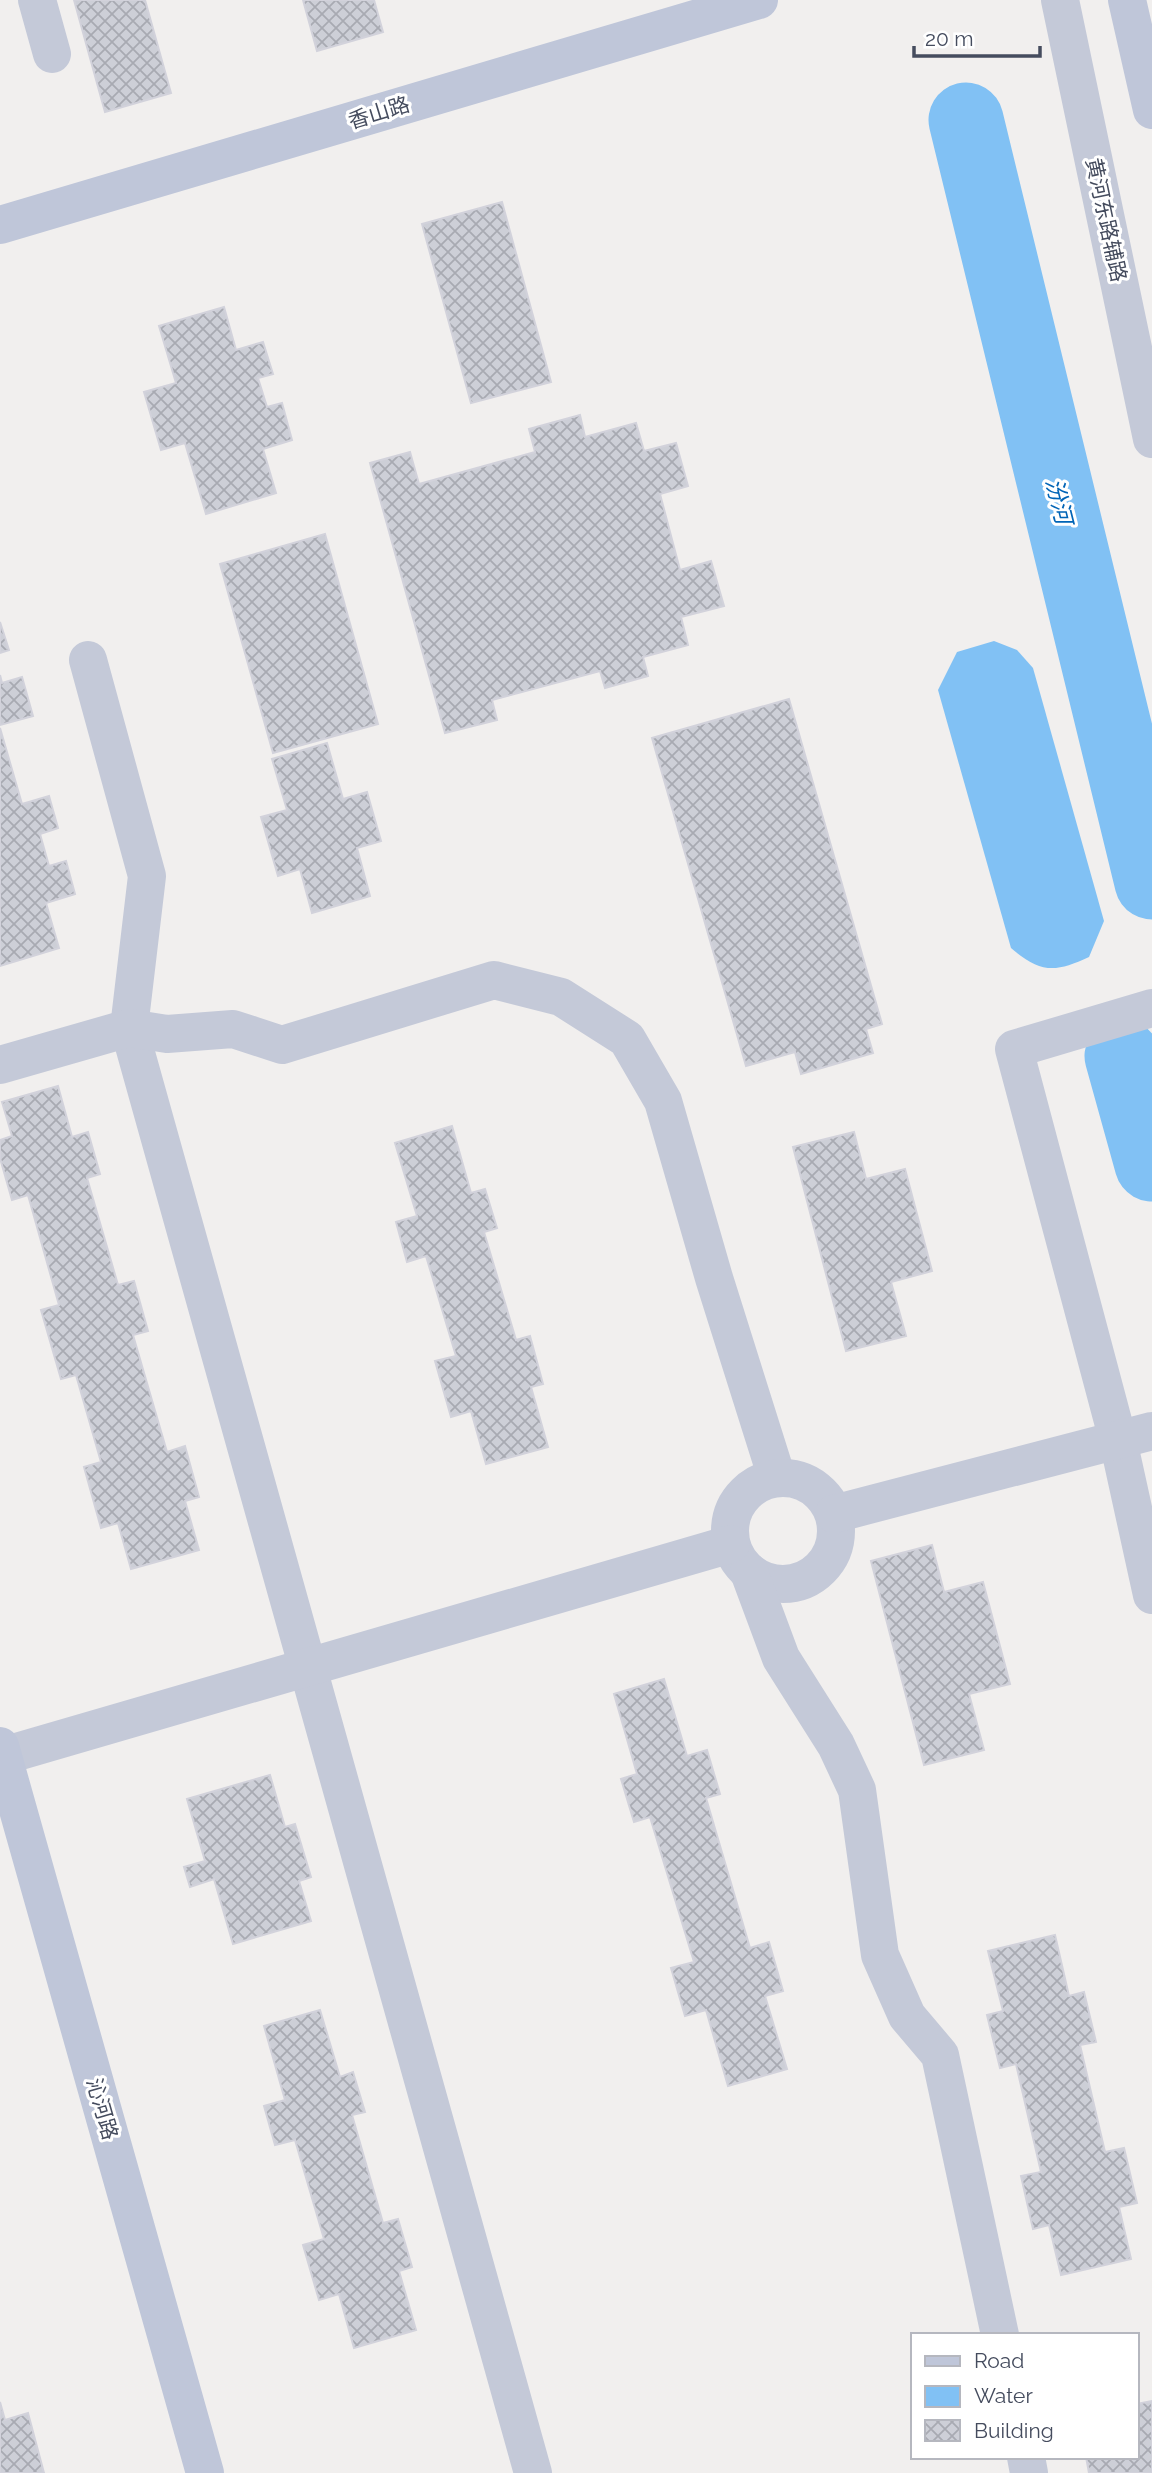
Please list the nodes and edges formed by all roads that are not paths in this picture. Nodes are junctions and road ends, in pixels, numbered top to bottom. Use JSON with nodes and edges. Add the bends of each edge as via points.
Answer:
{"nodes":[{"id":1,"x":37,"y":0,"type":"edge"},
{"id":2,"x":759,"y":0,"type":"edge"},
{"id":3,"x":1060,"y":0,"type":"edge"},
{"id":4,"x":1126,"y":0,"type":"edge"},
{"id":5,"x":52,"y":54,"type":"dead end"},
{"id":6,"x":1152,"y":110,"type":"edge"},
{"id":7,"x":0,"y":225,"type":"edge"},
{"id":8,"x":1152,"y":439,"type":"edge"},
{"id":9,"x":88,"y":660,"type":"dead end"},
{"id":10,"x":1152,"y":1008,"type":"edge"},
{"id":11,"x":129,"y":1028,"type":"junction"},
{"id":12,"x":0,"y":1065,"type":"edge"},
{"id":13,"x":1135,"y":1436,"type":"edge"},
{"id":14,"x":777,"y":1478,"type":"junction"},
{"id":15,"x":834,"y":1514,"type":"junction"},
{"id":16,"x":740,"y":1558,"type":"junction"},
{"id":17,"x":1152,"y":1595,"type":"edge"},
{"id":18,"x":308,"y":1668,"type":"junction"},
{"id":19,"x":1,"y":1751,"type":"edge"},
{"id":20,"x":1000,"y":2333,"type":"edge"},
{"id":21,"x":205,"y":2473,"type":"edge"},
{"id":22,"x":533,"y":2473,"type":"edge"}],
"edges":[{"from":1,"to":5,"type":"street"},
{"from":2,"to":7,"type":"street","name":"香山路"},
{"from":3,"to":8,"type":"street","name":"黄河东路辅路"},
{"from":4,"to":6,"type":"street"},
{"from":9,"to":11,"type":"street","via":[[146,876]]},
{"from":10,"to":13,"type":"street","via":[[1014,1049]]},
{"from":11,"to":12,"type":"street"},
{"from":11,"to":14,"type":"street","via":[[167,1034],[233,1029],[282,1045],[494,980],[561,997],[627,1039],[663,1101]]},
{"from":11,"to":18,"type":"street"},
{"from":13,"to":15,"type":"street"},
{"from":13,"to":17,"type":"street"},
{"from":14,"to":15,"type":"street","via":[[812,1486]]},
{"from":14,"to":16,"type":"street","via":[[759,1483],[735,1508],[730,1525]]},
{"from":15,"to":16,"type":"street","via":[[833,1548],[813,1575],[797,1582],[764,1581]]},
{"from":16,"to":18,"type":"street"},
{"from":16,"to":20,"type":"street","via":[[782,1658],[836,1745],[857,1790],[880,1955],[906,2016],[940,2055]]},
{"from":18,"to":19,"type":"street"},
{"from":18,"to":22,"type":"street"},
{"from":19,"to":21,"type":"street","name":"沁河路"}]}
